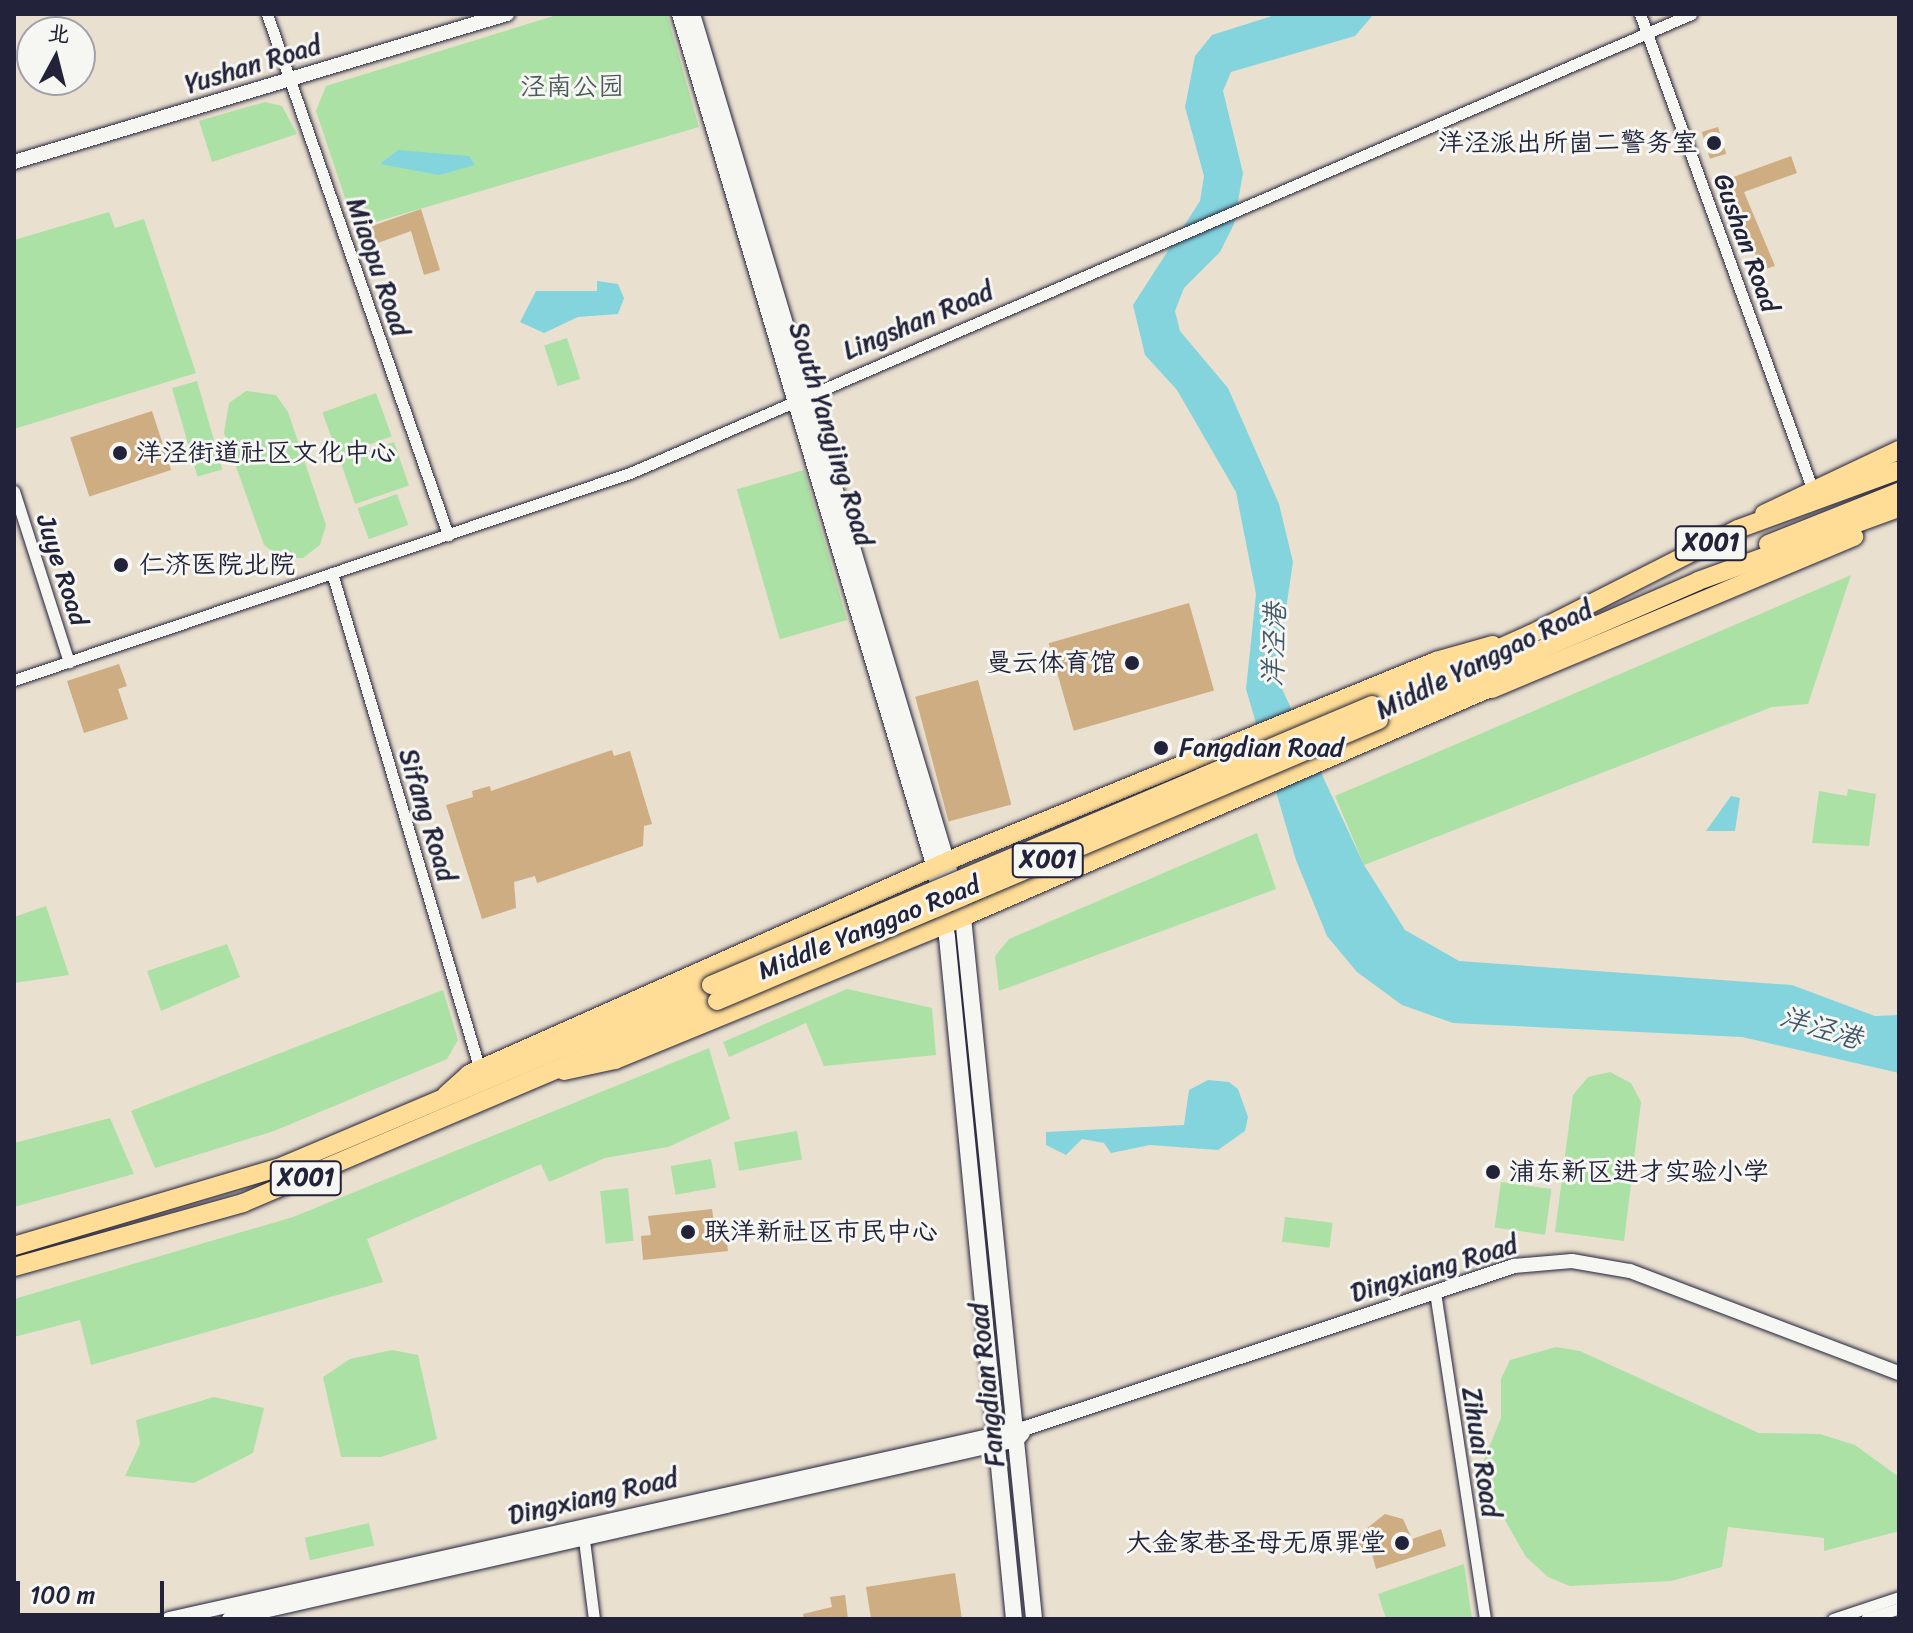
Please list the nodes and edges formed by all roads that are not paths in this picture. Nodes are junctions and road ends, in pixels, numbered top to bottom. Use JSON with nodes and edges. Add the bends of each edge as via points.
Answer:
{"nodes":[{"id":1,"x":267,"y":14,"type":"edge"},
{"id":2,"x":507,"y":14,"type":"edge"},
{"id":3,"x":680,"y":14,"type":"edge"},
{"id":4,"x":692,"y":14,"type":"edge"},
{"id":5,"x":1640,"y":14,"type":"edge"},
{"id":6,"x":1691,"y":14,"type":"edge"},
{"id":7,"x":1647,"y":33,"type":"junction"},
{"id":8,"x":290,"y":79,"type":"junction"},
{"id":9,"x":14,"y":162,"type":"edge"},
{"id":10,"x":802,"y":395,"type":"junction"},
{"id":11,"x":1899,"y":450,"type":"edge"},
{"id":12,"x":1899,"y":470,"type":"edge"},
{"id":13,"x":1812,"y":488,"type":"junction"},
{"id":14,"x":14,"y":491,"type":"edge"},
{"id":15,"x":1899,"y":492,"type":"edge"},
{"id":16,"x":1899,"y":508,"type":"edge"},
{"id":17,"x":1899,"y":520,"type":"edge"},
{"id":18,"x":1738,"y":529,"type":"junction"},
{"id":19,"x":448,"y":535,"type":"junction"},
{"id":20,"x":1770,"y":555,"type":"junction"},
{"id":21,"x":332,"y":573,"type":"junction"},
{"id":22,"x":1698,"y":581,"type":"junction"},
{"id":23,"x":1531,"y":634,"type":"junction"},
{"id":24,"x":69,"y":662,"type":"junction"},
{"id":25,"x":14,"y":680,"type":"edge"},
{"id":26,"x":1492,"y":689,"type":"junction"},
{"id":27,"x":1375,"y":712,"type":"junction"},
{"id":28,"x":943,"y":864,"type":"junction"},
{"id":29,"x":948,"y":923,"type":"junction"},
{"id":30,"x":714,"y":993,"type":"junction"},
{"id":31,"x":480,"y":1070,"type":"junction"},
{"id":32,"x":550,"y":1074,"type":"junction"},
{"id":33,"x":441,"y":1100,"type":"junction"},
{"id":34,"x":53,"y":1237,"type":"junction"},
{"id":35,"x":14,"y":1238,"type":"edge"},
{"id":36,"x":14,"y":1246,"type":"edge"},
{"id":37,"x":53,"y":1257,"type":"junction"},
{"id":38,"x":14,"y":1267,"type":"edge"},
{"id":39,"x":14,"y":1278,"type":"edge"},
{"id":40,"x":1435,"y":1292,"type":"junction"},
{"id":41,"x":1899,"y":1373,"type":"edge"},
{"id":42,"x":1021,"y":1431,"type":"junction"},
{"id":43,"x":995,"y":1438,"type":"junction"},
{"id":44,"x":583,"y":1531,"type":"junction"},
{"id":45,"x":1899,"y":1597,"type":"edge"},
{"id":46,"x":1899,"y":1608,"type":"edge"},
{"id":47,"x":169,"y":1619,"type":"edge"},
{"id":48,"x":229,"y":1619,"type":"edge"},
{"id":49,"x":594,"y":1619,"type":"edge"},
{"id":50,"x":1014,"y":1619,"type":"edge"},
{"id":51,"x":1034,"y":1619,"type":"edge"},
{"id":52,"x":1485,"y":1619,"type":"edge"},
{"id":53,"x":1833,"y":1619,"type":"edge"},
{"id":54,"x":1866,"y":1619,"type":"edge"}],
"edges":[{"from":1,"to":8,"type":"street","name":"Miaopu Road"},
{"from":2,"to":8,"type":"street","name":"Yushan Road"},
{"from":3,"to":10,"type":"main road","name":"South Yangjing Road"},
{"from":4,"to":10,"type":"main road","name":"South Yangjing Road"},
{"from":5,"to":7,"type":"street","name":"Gushan Road"},
{"from":6,"to":7,"type":"street","name":"Lingshan Road"},
{"from":7,"to":10,"type":"street","name":"Lingshan Road"},
{"from":7,"to":13,"type":"street","name":"Gushan Road"},
{"from":8,"to":9,"type":"street","name":"Yushan Road"},
{"from":8,"to":19,"type":"street","name":"Miaopu Road"},
{"from":10,"to":19,"type":"street","name":"Lingshan Road","via":[[630,473]]},
{"from":10,"to":28,"type":"main road","name":"South Yangjing Road"},
{"from":11,"to":13,"type":"main road"},
{"from":12,"to":18,"type":"main road","name":"Middle Yanggao Road","number":"X001"},
{"from":13,"to":18,"type":"main road"},
{"from":14,"to":24,"type":"street","name":"Juye Road"},
{"from":15,"to":22,"type":"main road","via":[[1790,534]]},
{"from":16,"to":20,"type":"main road","name":"Middle Yanggao Road","number":"X001"},
{"from":17,"to":26,"type":"main road"},
{"from":18,"to":23,"type":"main road","name":"Middle Yanggao Road","number":"X001"},
{"from":19,"to":21,"type":"street","name":"Lingshan Road"},
{"from":20,"to":22,"type":"main road","name":"Middle Yanggao Road","number":"X001"},
{"from":20,"to":26,"type":"main road","name":"Middle Yanggao Road","number":"X001"},
{"from":21,"to":24,"type":"street","name":"Lingshan Road"},
{"from":21,"to":31,"type":"street","name":"Sifang Road"},
{"from":22,"to":27,"type":"main road","name":"Middle Yanggao Road","number":"X001"},
{"from":23,"to":27,"type":"main road","name":"Middle Yanggao Road","number":"X001"},
{"from":23,"to":28,"type":"main road","name":"Middle Yanggao Road","number":"X001","via":[[1436,661]]},
{"from":24,"to":25,"type":"street","name":"Lingshan Road"},
{"from":26,"to":29,"type":"main road","name":"Middle Yanggao Road","number":"X001"},
{"from":27,"to":30,"type":"main road","name":"Middle Yanggao Road","number":"X001","bridge":true},
{"from":28,"to":29,"type":"main road","name":"Fangdian Road"},
{"from":28,"to":31,"type":"main road","name":"Middle Yanggao Road","number":"X001"},
{"from":29,"to":32,"type":"main road","name":"Middle Yanggao Road","number":"X001","via":[[615,1060]]},
{"from":29,"to":42,"type":"main road","name":"Fangdian Road"},
{"from":29,"to":43,"type":"main road","name":"Fangdian Road"},
{"from":30,"to":32,"type":"main road","name":"Middle Yanggao Road"},
{"from":30,"to":33,"type":"main road","name":"Middle Yanggao Road","number":"X001"},
{"from":31,"to":33,"type":"main road","name":"Middle Yanggao Road","number":"X001"},
{"from":32,"to":37,"type":"main road","name":"Middle Yanggao Road","number":"X001","via":[[243,1203]]},
{"from":33,"to":34,"type":"main road","name":"Middle Yanggao Road","number":"X001","via":[[224,1187]]},
{"from":34,"to":35,"type":"main road","name":"Middle Yanggao Road","number":"X001"},
{"from":34,"to":36,"type":"main road","name":"Middle Yanggao Road","number":"X001"},
{"from":37,"to":38,"type":"main road","name":"Middle Yanggao Road","number":"X001"},
{"from":37,"to":39,"type":"main road","name":"Middle Yanggao Road","number":"X001"},
{"from":40,"to":41,"type":"street","name":"Dingxiang Road","via":[[1514,1266],[1601,1264],[1851,1350]]},
{"from":40,"to":42,"type":"street","name":"Dingxiang Road"},
{"from":40,"to":52,"type":"street","name":"Zihuai Road"},
{"from":42,"to":43,"type":"street","name":"Dingxiang Road"},
{"from":42,"to":51,"type":"main road","name":"Fangdian Road"},
{"from":43,"to":44,"type":"street","name":"Dingxiang Road"},
{"from":43,"to":50,"type":"main road","name":"Fangdian Road"},
{"from":44,"to":47,"type":"street","name":"Dingxiang Road"},
{"from":44,"to":48,"type":"street","name":"Dingxiang Road"},
{"from":44,"to":49,"type":"street"},
{"from":45,"to":53,"type":"street"},
{"from":46,"to":54,"type":"street"}]}
